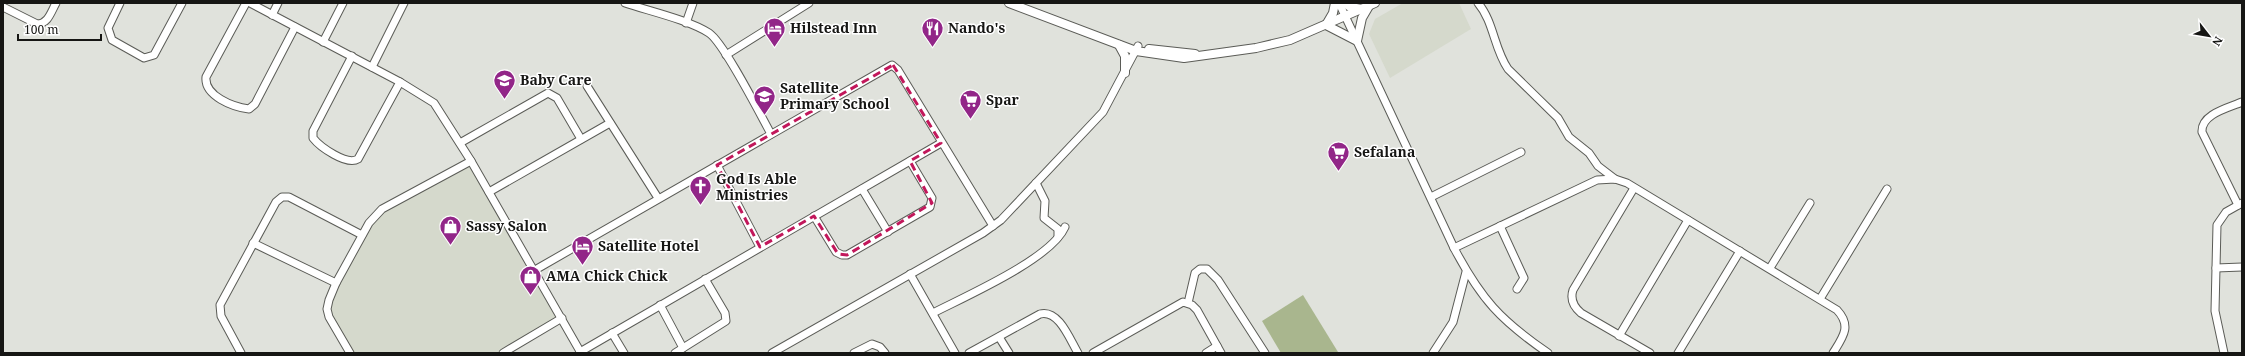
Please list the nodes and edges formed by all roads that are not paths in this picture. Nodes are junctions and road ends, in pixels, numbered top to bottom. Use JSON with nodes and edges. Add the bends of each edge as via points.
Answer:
{"nodes":[{"id":1,"x":56,"y":3,"type":"edge"},
{"id":2,"x":120,"y":3,"type":"edge"},
{"id":3,"x":182,"y":3,"type":"edge"},
{"id":4,"x":246,"y":3,"type":"edge"},
{"id":5,"x":250,"y":3,"type":"edge"},
{"id":6,"x":278,"y":3,"type":"edge"},
{"id":7,"x":343,"y":3,"type":"edge"},
{"id":8,"x":404,"y":3,"type":"edge"},
{"id":9,"x":693,"y":3,"type":"edge"},
{"id":10,"x":809,"y":3,"type":"edge"},
{"id":11,"x":1009,"y":3,"type":"edge"},
{"id":12,"x":1335,"y":3,"type":"edge"},
{"id":13,"x":1339,"y":3,"type":"edge"},
{"id":14,"x":1344,"y":3,"type":"edge"},
{"id":15,"x":1478,"y":3,"type":"edge"},
{"id":16,"x":629,"y":4,"type":"edge"},
{"id":17,"x":1369,"y":6,"type":"edge"},
{"id":18,"x":3,"y":7,"type":"edge"},
{"id":19,"x":272,"y":15,"type":"junction"},
{"id":20,"x":1346,"y":17,"type":"junction"},
{"id":21,"x":686,"y":23,"type":"junction"},
{"id":22,"x":1067,"y":25,"type":"junction"},
{"id":23,"x":1326,"y":25,"type":"junction"},
{"id":24,"x":295,"y":27,"type":"junction"},
{"id":25,"x":1357,"y":41,"type":"junction"},
{"id":26,"x":323,"y":42,"type":"junction"},
{"id":27,"x":1119,"y":45,"type":"junction"},
{"id":28,"x":1137,"y":49,"type":"junction"},
{"id":29,"x":726,"y":55,"type":"junction"},
{"id":30,"x":352,"y":56,"type":"junction"},
{"id":31,"x":372,"y":67,"type":"junction"},
{"id":32,"x":1125,"y":73,"type":"junction"},
{"id":33,"x":400,"y":82,"type":"junction"},
{"id":34,"x":587,"y":86,"type":"dead end"},
{"id":35,"x":2242,"y":102,"type":"edge"},
{"id":36,"x":610,"y":123,"type":"junction"},
{"id":37,"x":771,"y":134,"type":"junction"},
{"id":38,"x":581,"y":139,"type":"junction"},
{"id":39,"x":460,"y":143,"type":"junction"},
{"id":40,"x":940,"y":143,"type":"junction"},
{"id":41,"x":1521,"y":152,"type":"dead end"},
{"id":42,"x":471,"y":161,"type":"junction"},
{"id":43,"x":910,"y":161,"type":"junction"},
{"id":44,"x":717,"y":165,"type":"junction"},
{"id":45,"x":1615,"y":179,"type":"junction"},
{"id":46,"x":1036,"y":184,"type":"junction"},
{"id":47,"x":1634,"y":188,"type":"junction"},
{"id":48,"x":862,"y":189,"type":"junction"},
{"id":49,"x":1887,"y":189,"type":"dead end"},
{"id":50,"x":489,"y":192,"type":"junction"},
{"id":51,"x":1431,"y":197,"type":"junction"},
{"id":52,"x":658,"y":198,"type":"junction"},
{"id":53,"x":1810,"y":202,"type":"dead end"},
{"id":54,"x":2240,"y":204,"type":"edge"},
{"id":55,"x":814,"y":216,"type":"junction"},
{"id":56,"x":1688,"y":220,"type":"junction"},
{"id":57,"x":993,"y":226,"type":"junction"},
{"id":58,"x":1500,"y":226,"type":"junction"},
{"id":59,"x":1065,"y":227,"type":"dead end"},
{"id":60,"x":888,"y":232,"type":"junction"},
{"id":61,"x":362,"y":235,"type":"junction"},
{"id":62,"x":1058,"y":238,"type":"junction"},
{"id":63,"x":253,"y":243,"type":"junction"},
{"id":64,"x":760,"y":247,"type":"junction"},
{"id":65,"x":1454,"y":248,"type":"junction"},
{"id":66,"x":1740,"y":250,"type":"junction"},
{"id":67,"x":2242,"y":267,"type":"edge"},
{"id":68,"x":1770,"y":268,"type":"junction"},
{"id":69,"x":2216,"y":268,"type":"junction"},
{"id":70,"x":535,"y":270,"type":"junction"},
{"id":71,"x":1466,"y":272,"type":"junction"},
{"id":72,"x":910,"y":274,"type":"junction"},
{"id":73,"x":705,"y":279,"type":"junction"},
{"id":74,"x":336,"y":283,"type":"junction"},
{"id":75,"x":1517,"y":289,"type":"dead end"},
{"id":76,"x":1820,"y":299,"type":"junction"},
{"id":77,"x":1188,"y":303,"type":"junction"},
{"id":78,"x":660,"y":305,"type":"junction"},
{"id":79,"x":932,"y":313,"type":"junction"},
{"id":80,"x":562,"y":318,"type":"junction"},
{"id":81,"x":612,"y":333,"type":"junction"},
{"id":82,"x":1619,"y":336,"type":"junction"},
{"id":83,"x":999,"y":337,"type":"junction"},
{"id":84,"x":683,"y":348,"type":"junction"},
{"id":85,"x":1219,"y":350,"type":"edge"},
{"id":86,"x":347,"y":352,"type":"edge"},
{"id":87,"x":581,"y":352,"type":"edge"},
{"id":88,"x":241,"y":353,"type":"edge"},
{"id":89,"x":505,"y":353,"type":"edge"},
{"id":90,"x":624,"y":353,"type":"edge"},
{"id":91,"x":675,"y":353,"type":"edge"},
{"id":92,"x":772,"y":353,"type":"edge"},
{"id":93,"x":854,"y":353,"type":"edge"},
{"id":94,"x":885,"y":353,"type":"edge"},
{"id":95,"x":955,"y":353,"type":"edge"},
{"id":96,"x":970,"y":353,"type":"edge"},
{"id":97,"x":1009,"y":353,"type":"edge"},
{"id":98,"x":1078,"y":353,"type":"edge"},
{"id":99,"x":1093,"y":353,"type":"edge"},
{"id":100,"x":1206,"y":353,"type":"edge"},
{"id":101,"x":1265,"y":353,"type":"edge"},
{"id":102,"x":1434,"y":353,"type":"edge"},
{"id":103,"x":1548,"y":353,"type":"edge"},
{"id":104,"x":1650,"y":353,"type":"edge"},
{"id":105,"x":1678,"y":353,"type":"edge"},
{"id":106,"x":1833,"y":353,"type":"edge"},
{"id":107,"x":2224,"y":353,"type":"edge"}],
"edges":[{"from":1,"to":18,"type":"street","via":[[46,22],[42,24]]},
{"from":2,"to":3,"type":"street","via":[[108,28],[112,40],[144,58],[154,55]]},
{"from":4,"to":24,"type":"street","via":[[206,77],[212,94],[249,109],[255,104]]},
{"from":5,"to":19,"type":"street"},
{"from":6,"to":19,"type":"street"},
{"from":7,"to":26,"type":"street"},
{"from":8,"to":31,"type":"street"},
{"from":9,"to":21,"type":"street"},
{"from":10,"to":29,"type":"street"},
{"from":11,"to":22,"type":"street"},
{"from":12,"to":23,"type":"street"},
{"from":13,"to":20,"type":"street"},
{"from":14,"to":17,"type":"street","via":[[1350,7]]},
{"from":15,"to":45,"type":"street","via":[[1486,15],[1502,61],[1508,70],[1558,118],[1569,137]]},
{"from":16,"to":21,"type":"street"},
{"from":17,"to":20,"type":"street"},
{"from":17,"to":25,"type":"street","via":[[1362,18]]},
{"from":19,"to":24,"type":"street"},
{"from":20,"to":23,"type":"street"},
{"from":20,"to":25,"type":"street"},
{"from":21,"to":29,"type":"street","via":[[712,35]]},
{"from":22,"to":27,"type":"street"},
{"from":22,"to":28,"type":"street"},
{"from":23,"to":25,"type":"street"},
{"from":23,"to":28,"type":"street","via":[[1290,40],[1267,46],[1204,55]]},
{"from":24,"to":26,"type":"street"},
{"from":25,"to":51,"type":"street"},
{"from":26,"to":30,"type":"street"},
{"from":27,"to":28,"type":"street"},
{"from":27,"to":32,"type":"street","via":[[1125,56]]},
{"from":28,"to":32,"type":"street"},
{"from":29,"to":37,"type":"street"},
{"from":30,"to":31,"type":"street"},
{"from":30,"to":33,"type":"street","via":[[313,131],[313,138],[317,143],[347,162],[358,159]]},
{"from":31,"to":33,"type":"street"},
{"from":32,"to":46,"type":"street","via":[[1103,112]]},
{"from":33,"to":39,"type":"street","via":[[434,103]]},
{"from":34,"to":36,"type":"street"},
{"from":35,"to":54,"type":"street","via":[[2207,118],[2202,127],[2202,132]]},
{"from":36,"to":38,"type":"street"},
{"from":36,"to":52,"type":"street"},
{"from":37,"to":40,"type":"street","via":[[892,65],[898,70]]},
{"from":37,"to":44,"type":"street"},
{"from":38,"to":39,"type":"street","via":[[558,98],[548,93]]},
{"from":38,"to":50,"type":"street"},
{"from":39,"to":42,"type":"street"},
{"from":40,"to":43,"type":"street"},
{"from":40,"to":57,"type":"street"},
{"from":41,"to":51,"type":"street"},
{"from":42,"to":50,"type":"street"},
{"from":42,"to":61,"type":"street","via":[[382,209],[375,214]]},
{"from":43,"to":48,"type":"street"},
{"from":43,"to":60,"type":"street","via":[[932,198],[932,203],[930,207]]},
{"from":44,"to":52,"type":"street"},
{"from":44,"to":64,"type":"street"},
{"from":45,"to":47,"type":"street"},
{"from":45,"to":58,"type":"street","via":[[1597,180]]},
{"from":46,"to":57,"type":"street"},
{"from":46,"to":62,"type":"street","via":[[1044,201],[1044,218],[1058,229]]},
{"from":47,"to":56,"type":"street"},
{"from":47,"to":82,"type":"street","via":[[1572,297],[1578,311]]},
{"from":48,"to":55,"type":"street"},
{"from":48,"to":60,"type":"street"},
{"from":49,"to":76,"type":"street"},
{"from":50,"to":70,"type":"street"},
{"from":51,"to":65,"type":"street"},
{"from":52,"to":70,"type":"street"},
{"from":53,"to":68,"type":"street"},
{"from":54,"to":69,"type":"street","via":[[2226,212],[2218,225]]},
{"from":55,"to":60,"type":"street","via":[[836,252],[842,256]]},
{"from":55,"to":64,"type":"street"},
{"from":56,"to":66,"type":"street"},
{"from":56,"to":82,"type":"street"},
{"from":57,"to":72,"type":"street"},
{"from":58,"to":65,"type":"street"},
{"from":58,"to":75,"type":"street","via":[[1524,278]]},
{"from":59,"to":62,"type":"street"},
{"from":61,"to":63,"type":"street","via":[[288,197],[282,197],[276,202]]},
{"from":61,"to":74,"type":"street"},
{"from":62,"to":79,"type":"street","via":[[1032,260]]},
{"from":63,"to":74,"type":"street"},
{"from":63,"to":88,"type":"street","via":[[219,311]]},
{"from":64,"to":73,"type":"street"},
{"from":65,"to":71,"type":"street"},
{"from":66,"to":68,"type":"street"},
{"from":66,"to":105,"type":"street"},
{"from":67,"to":69,"type":"street"},
{"from":68,"to":76,"type":"street"},
{"from":69,"to":107,"type":"street","via":[[2215,311]]},
{"from":70,"to":80,"type":"street"},
{"from":71,"to":102,"type":"street","via":[[1453,322]]},
{"from":71,"to":103,"type":"street","via":[[1482,296],[1501,317]]},
{"from":72,"to":79,"type":"street"},
{"from":72,"to":92,"type":"street"},
{"from":73,"to":78,"type":"street"},
{"from":73,"to":84,"type":"street","via":[[725,313],[726,320]]},
{"from":74,"to":86,"type":"street","via":[[328,309]]},
{"from":76,"to":106,"type":"street","via":[[1837,310],[1845,321],[1844,334]]},
{"from":77,"to":85,"type":"street","via":[[1201,315]]},
{"from":77,"to":99,"type":"street","via":[[1179,303]]},
{"from":77,"to":101,"type":"street","via":[[1195,273],[1200,269],[1207,269],[1218,280]]},
{"from":78,"to":81,"type":"street"},
{"from":78,"to":84,"type":"street"},
{"from":79,"to":95,"type":"street"},
{"from":80,"to":87,"type":"street"},
{"from":80,"to":89,"type":"street"},
{"from":81,"to":87,"type":"street"},
{"from":81,"to":90,"type":"street"},
{"from":82,"to":104,"type":"street"},
{"from":83,"to":96,"type":"street"},
{"from":83,"to":97,"type":"street"},
{"from":83,"to":98,"type":"street","via":[[1040,314],[1048,313],[1057,319]]},
{"from":84,"to":91,"type":"street"},
{"from":85,"to":100,"type":"street"},
{"from":93,"to":94,"type":"street","via":[[872,344],[880,347]]}]}
